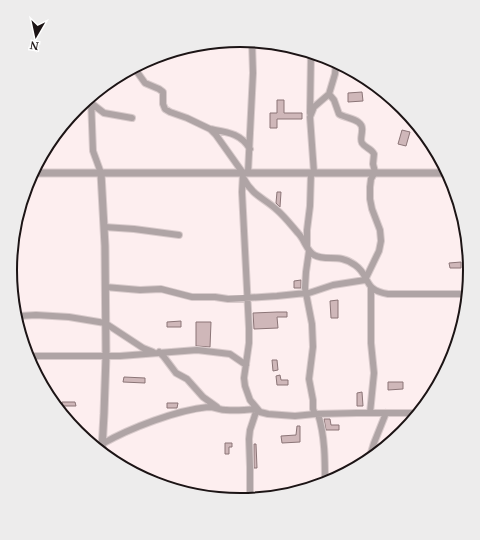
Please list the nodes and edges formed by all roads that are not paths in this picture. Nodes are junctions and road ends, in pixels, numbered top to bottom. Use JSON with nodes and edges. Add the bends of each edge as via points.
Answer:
{"nodes":[{"id":1,"x":252,"y":47,"type":"edge"},
{"id":2,"x":311,"y":59,"type":"edge"},
{"id":3,"x":336,"y":68,"type":"edge"},
{"id":4,"x":137,"y":72,"type":"edge"},
{"id":5,"x":329,"y":94,"type":"junction"},
{"id":6,"x":93,"y":102,"type":"edge"},
{"id":7,"x":91,"y":104,"type":"edge"},
{"id":8,"x":310,"y":117,"type":"junction"},
{"id":9,"x":132,"y":118,"type":"dead end"},
{"id":10,"x":210,"y":129,"type":"junction"},
{"id":11,"x":250,"y":149,"type":"junction"},
{"id":12,"x":375,"y":172,"type":"junction"},
{"id":13,"x":39,"y":173,"type":"edge"},
{"id":14,"x":101,"y":173,"type":"junction"},
{"id":15,"x":313,"y":173,"type":"junction"},
{"id":16,"x":441,"y":173,"type":"edge"},
{"id":17,"x":245,"y":174,"type":"junction"},
{"id":18,"x":104,"y":227,"type":"junction"},
{"id":19,"x":179,"y":235,"type":"dead end"},
{"id":20,"x":308,"y":250,"type":"junction"},
{"id":21,"x":365,"y":280,"type":"junction"},
{"id":22,"x":105,"y":287,"type":"junction"},
{"id":23,"x":371,"y":288,"type":"junction"},
{"id":24,"x":306,"y":293,"type":"junction"},
{"id":25,"x":462,"y":294,"type":"edge"},
{"id":26,"x":248,"y":298,"type":"junction"},
{"id":27,"x":22,"y":316,"type":"edge"},
{"id":28,"x":105,"y":323,"type":"junction"},
{"id":29,"x":157,"y":353,"type":"junction"},
{"id":30,"x":34,"y":356,"type":"edge"},
{"id":31,"x":106,"y":356,"type":"junction"},
{"id":32,"x":246,"y":365,"type":"junction"},
{"id":33,"x":220,"y":409,"type":"junction"},
{"id":34,"x":257,"y":409,"type":"junction"},
{"id":35,"x":370,"y":413,"type":"junction"},
{"id":36,"x":386,"y":413,"type":"junction"},
{"id":37,"x":411,"y":413,"type":"edge"},
{"id":38,"x":316,"y":414,"type":"junction"},
{"id":39,"x":101,"y":445,"type":"edge"},
{"id":40,"x":102,"y":445,"type":"edge"},
{"id":41,"x":373,"y":449,"type":"edge"},
{"id":42,"x":325,"y":476,"type":"edge"},
{"id":43,"x":250,"y":493,"type":"edge"}],
"edges":[{"from":1,"to":11,"type":"street"},
{"from":2,"to":8,"type":"street"},
{"from":3,"to":5,"type":"street"},
{"from":4,"to":10,"type":"street","via":[[145,82],[163,92],[165,109]]},
{"from":5,"to":8,"type":"street","via":[[314,107]]},
{"from":5,"to":12,"type":"street","via":[[339,114],[361,124],[361,141],[374,154]]},
{"from":6,"to":9,"type":"street","via":[[104,113]]},
{"from":7,"to":14,"type":"street","via":[[93,151]]},
{"from":8,"to":15,"type":"street"},
{"from":10,"to":11,"type":"street","via":[[234,134],[242,138]]},
{"from":10,"to":17,"type":"street"},
{"from":11,"to":17,"type":"street"},
{"from":12,"to":15,"type":"street"},
{"from":12,"to":16,"type":"street"},
{"from":12,"to":21,"type":"street","via":[[370,199],[381,241]]},
{"from":13,"to":14,"type":"street"},
{"from":14,"to":17,"type":"street"},
{"from":14,"to":18,"type":"street"},
{"from":15,"to":17,"type":"street"},
{"from":15,"to":20,"type":"street","via":[[307,230]]},
{"from":17,"to":20,"type":"street","via":[[251,191],[277,210],[301,235]]},
{"from":17,"to":26,"type":"street","via":[[242,192]]},
{"from":18,"to":19,"type":"street"},
{"from":18,"to":22,"type":"street"},
{"from":20,"to":21,"type":"street","via":[[321,258],[342,258],[350,261],[362,272]]},
{"from":20,"to":24,"type":"street"},
{"from":21,"to":23,"type":"street"},
{"from":21,"to":24,"type":"street","via":[[333,285]]},
{"from":22,"to":26,"type":"street","via":[[161,289],[192,297]]},
{"from":22,"to":28,"type":"street"},
{"from":23,"to":25,"type":"street","via":[[388,294]]},
{"from":23,"to":35,"type":"street","via":[[374,373]]},
{"from":24,"to":26,"type":"street"},
{"from":24,"to":38,"type":"street","via":[[313,347],[308,379]]},
{"from":26,"to":32,"type":"street"},
{"from":27,"to":28,"type":"street","via":[[69,317]]},
{"from":28,"to":29,"type":"street","via":[[143,348]]},
{"from":28,"to":31,"type":"street"},
{"from":29,"to":31,"type":"street"},
{"from":29,"to":32,"type":"street","via":[[212,351],[230,354]]},
{"from":29,"to":33,"type":"street","via":[[164,357],[176,373],[187,379],[203,397]]},
{"from":30,"to":31,"type":"street"},
{"from":31,"to":39,"type":"street"},
{"from":32,"to":34,"type":"street","via":[[245,386],[250,400]]},
{"from":33,"to":34,"type":"street"},
{"from":33,"to":40,"type":"street","via":[[210,407],[173,414],[122,434]]},
{"from":34,"to":38,"type":"street","via":[[260,412],[285,416]]},
{"from":34,"to":43,"type":"street","via":[[249,439]]},
{"from":35,"to":36,"type":"street"},
{"from":35,"to":38,"type":"street"},
{"from":36,"to":37,"type":"street"},
{"from":36,"to":41,"type":"street"},
{"from":38,"to":42,"type":"street","via":[[324,441]]}]}
